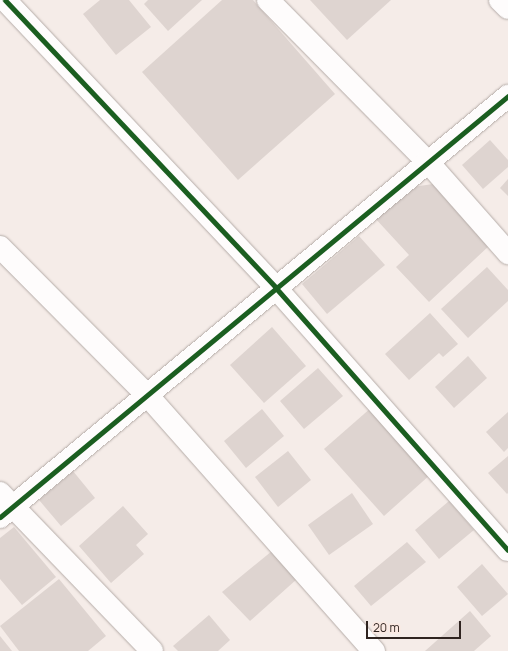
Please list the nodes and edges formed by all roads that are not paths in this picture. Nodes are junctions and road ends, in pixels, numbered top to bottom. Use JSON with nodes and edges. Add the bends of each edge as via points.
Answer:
{"nodes":[{"id":1,"x":5,"y":0,"type":"edge"},
{"id":2,"x":268,"y":0,"type":"edge"},
{"id":3,"x":500,"y":0,"type":"edge"},
{"id":4,"x":508,"y":8,"type":"edge"},
{"id":5,"x":508,"y":96,"type":"edge"},
{"id":6,"x":427,"y":161,"type":"junction"},
{"id":7,"x":0,"y":247,"type":"edge"},
{"id":8,"x":508,"y":253,"type":"edge"},
{"id":9,"x":275,"y":287,"type":"junction"},
{"id":10,"x":148,"y":396,"type":"junction"},
{"id":11,"x":4,"y":506,"type":"edge"},
{"id":12,"x":508,"y":550,"type":"edge"},
{"id":13,"x":152,"y":651,"type":"edge"},
{"id":14,"x":374,"y":651,"type":"edge"}],
"edges":[{"from":1,"to":9,"type":"street"},
{"from":2,"to":6,"type":"street"},
{"from":3,"to":4,"type":"street"},
{"from":5,"to":6,"type":"street"},
{"from":6,"to":8,"type":"street"},
{"from":6,"to":9,"type":"street"},
{"from":7,"to":10,"type":"street"},
{"from":9,"to":10,"type":"street"},
{"from":9,"to":12,"type":"street"},
{"from":10,"to":11,"type":"street"},
{"from":10,"to":14,"type":"street"},
{"from":11,"to":13,"type":"street"}]}
